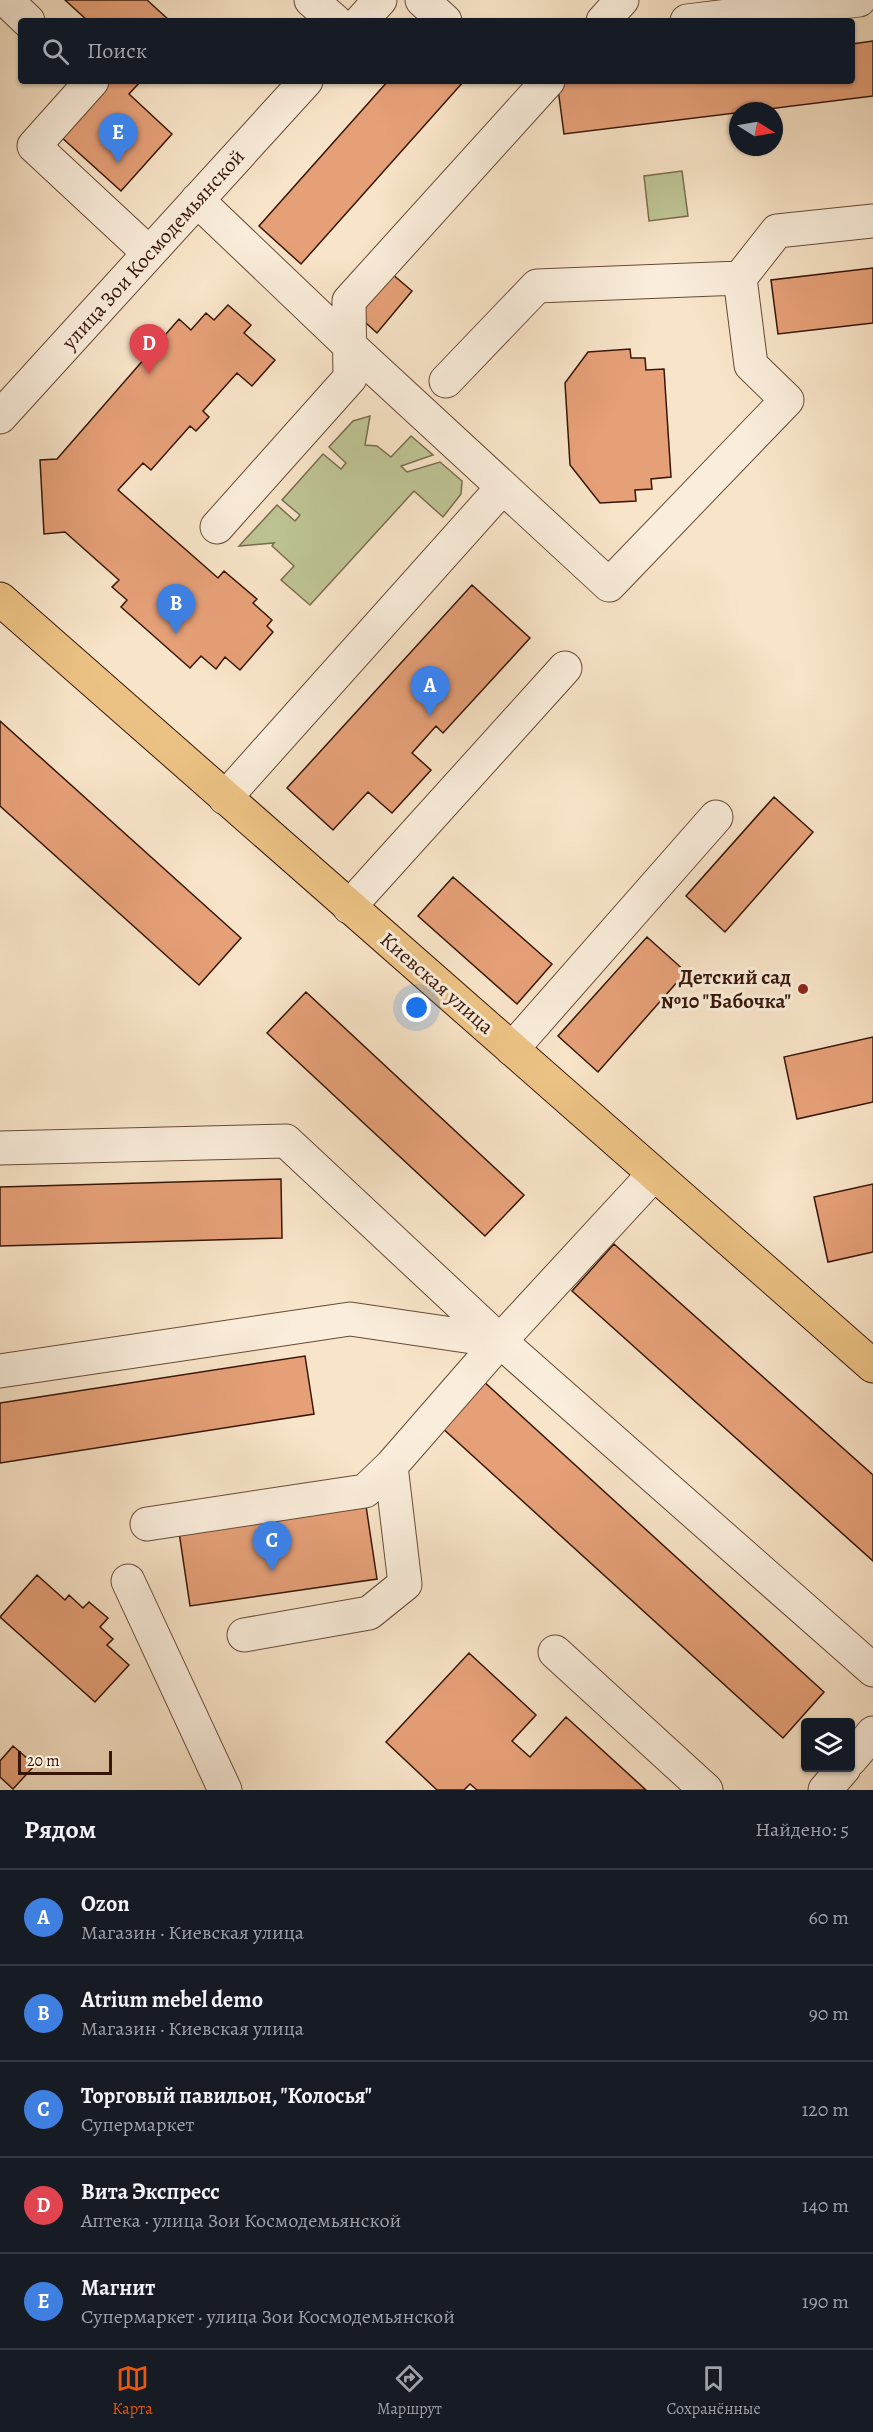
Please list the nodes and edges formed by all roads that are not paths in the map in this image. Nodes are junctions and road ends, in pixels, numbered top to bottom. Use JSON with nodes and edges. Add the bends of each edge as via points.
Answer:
{"nodes":[{"id":1,"x":6,"y":0,"type":"edge"},
{"id":2,"x":312,"y":0,"type":"edge"},
{"id":3,"x":380,"y":0,"type":"edge"},
{"id":4,"x":422,"y":0,"type":"edge"},
{"id":5,"x":622,"y":0,"type":"edge"},
{"id":6,"x":860,"y":0,"type":"edge"},
{"id":7,"x":25,"y":18,"type":"edge"},
{"id":8,"x":332,"y":18,"type":"edge"},
{"id":9,"x":364,"y":18,"type":"edge"},
{"id":10,"x":442,"y":18,"type":"edge"},
{"id":11,"x":606,"y":18,"type":"edge"},
{"id":12,"x":712,"y":18,"type":"edge"},
{"id":13,"x":89,"y":84,"type":"edge"},
{"id":14,"x":303,"y":84,"type":"edge"},
{"id":15,"x":530,"y":87,"type":"edge"},
{"id":16,"x":197,"y":201,"type":"junction"},
{"id":17,"x":873,"y":221,"type":"edge"},
{"id":18,"x":149,"y":253,"type":"junction"},
{"id":19,"x":740,"y":278,"type":"junction"},
{"id":20,"x":350,"y":346,"type":"junction"},
{"id":21,"x":446,"y":381,"type":"dead end"},
{"id":22,"x":0,"y":417,"type":"edge"},
{"id":23,"x":503,"y":487,"type":"junction"},
{"id":24,"x":217,"y":527,"type":"dead end"},
{"id":25,"x":0,"y":599,"type":"edge"},
{"id":26,"x":565,"y":668,"type":"dead end"},
{"id":27,"x":225,"y":798,"type":"junction"},
{"id":28,"x":716,"y":817,"type":"dead end"},
{"id":29,"x":349,"y":906,"type":"junction"},
{"id":30,"x":512,"y":1049,"type":"junction"},
{"id":31,"x":0,"y":1148,"type":"edge"},
{"id":32,"x":654,"y":1173,"type":"junction"},
{"id":33,"x":500,"y":1341,"type":"junction"},
{"id":34,"x":873,"y":1366,"type":"edge"},
{"id":35,"x":0,"y":1371,"type":"edge"},
{"id":36,"x":391,"y":1466,"type":"junction"},
{"id":37,"x":147,"y":1524,"type":"dead end"},
{"id":38,"x":128,"y":1581,"type":"dead end"},
{"id":39,"x":244,"y":1635,"type":"dead end"},
{"id":40,"x":555,"y":1652,"type":"dead end"},
{"id":41,"x":873,"y":1670,"type":"edge"},
{"id":42,"x":873,"y":1733,"type":"edge"},
{"id":43,"x":855,"y":1754,"type":"edge"},
{"id":44,"x":840,"y":1772,"type":"edge"},
{"id":45,"x":225,"y":1790,"type":"edge"},
{"id":46,"x":706,"y":1790,"type":"edge"},
{"id":47,"x":825,"y":1790,"type":"edge"}],
"edges":[{"from":1,"to":7,"type":"street"},
{"from":2,"to":8,"type":"street"},
{"from":3,"to":9,"type":"street"},
{"from":4,"to":10,"type":"street"},
{"from":5,"to":11,"type":"street"},
{"from":6,"to":12,"type":"street"},
{"from":13,"to":18,"type":"street","via":[[34,146]]},
{"from":14,"to":16,"type":"street","name":"улица Зои Космодемьянской"},
{"from":15,"to":20,"type":"street","via":[[349,301]]},
{"from":16,"to":18,"type":"street","name":"улица Зои Космодемьянской"},
{"from":16,"to":20,"type":"street"},
{"from":17,"to":19,"type":"street","via":[[777,231]]},
{"from":18,"to":22,"type":"street","name":"улица Зои Космодемьянской"},
{"from":19,"to":21,"type":"street","via":[[537,286]]},
{"from":19,"to":23,"type":"street","via":[[751,365],[787,400],[609,585]]},
{"from":20,"to":23,"type":"street"},
{"from":20,"to":24,"type":"street","via":[[350,378]]},
{"from":23,"to":27,"type":"street"},
{"from":25,"to":27,"type":"main road","name":"Киевская улица"},
{"from":26,"to":29,"type":"street"},
{"from":27,"to":29,"type":"main road","name":"Киевская улица"},
{"from":28,"to":30,"type":"street"},
{"from":29,"to":30,"type":"main road","name":"Киевская улица"},
{"from":30,"to":32,"type":"main road","name":"Киевская улица"},
{"from":31,"to":33,"type":"street","via":[[286,1141]]},
{"from":32,"to":33,"type":"street"},
{"from":32,"to":34,"type":"main road","name":"Киевская улица"},
{"from":33,"to":35,"type":"street","via":[[350,1319]]},
{"from":33,"to":36,"type":"street"},
{"from":33,"to":41,"type":"street"},
{"from":36,"to":37,"type":"street","via":[[365,1491]]},
{"from":36,"to":39,"type":"street","via":[[405,1584],[369,1613]]},
{"from":38,"to":45,"type":"street"},
{"from":40,"to":46,"type":"street"},
{"from":42,"to":43,"type":"street"},
{"from":44,"to":47,"type":"street"}]}
